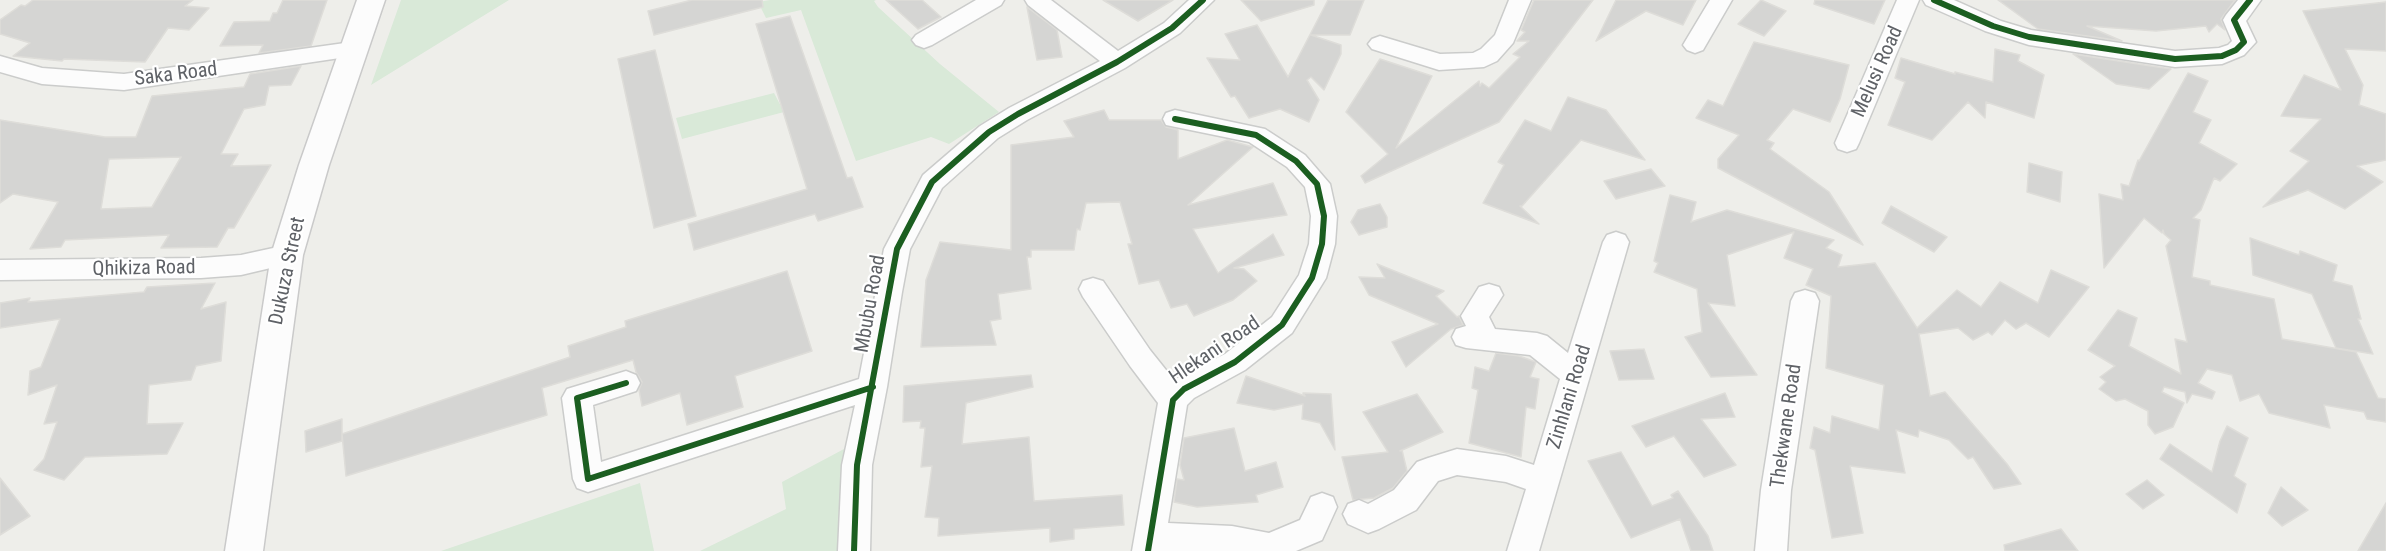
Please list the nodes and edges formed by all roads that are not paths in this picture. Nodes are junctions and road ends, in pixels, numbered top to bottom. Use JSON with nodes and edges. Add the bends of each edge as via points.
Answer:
{"nodes":[{"id":1,"x":371,"y":0,"type":"edge"},
{"id":2,"x":993,"y":0,"type":"edge"},
{"id":3,"x":1036,"y":0,"type":"edge"},
{"id":4,"x":1203,"y":0,"type":"edge"},
{"id":5,"x":1520,"y":0,"type":"edge"},
{"id":6,"x":1721,"y":0,"type":"edge"},
{"id":7,"x":1908,"y":0,"type":"edge"},
{"id":8,"x":1934,"y":0,"type":"edge"},
{"id":9,"x":2250,"y":0,"type":"edge"},
{"id":10,"x":924,"y":40,"type":"dead end"},
{"id":11,"x":1380,"y":44,"type":"dead end"},
{"id":12,"x":1695,"y":45,"type":"dead end"},
{"id":13,"x":352,"y":50,"type":"junction"},
{"id":14,"x":1117,"y":62,"type":"junction"},
{"id":15,"x":0,"y":64,"type":"edge"},
{"id":16,"x":1175,"y":119,"type":"dead end"},
{"id":17,"x":1846,"y":143,"type":"dead end"},
{"id":18,"x":1616,"y":242,"type":"dead end"},
{"id":19,"x":287,"y":255,"type":"junction"},
{"id":20,"x":0,"y":270,"type":"edge"},
{"id":21,"x":1093,"y":289,"type":"dead end"},
{"id":22,"x":1488,"y":295,"type":"dead end"},
{"id":23,"x":1805,"y":301,"type":"dead end"},
{"id":24,"x":1537,"y":344,"type":"junction"},
{"id":25,"x":1585,"y":345,"type":"junction"},
{"id":26,"x":1576,"y":375,"type":"junction"},
{"id":27,"x":626,"y":383,"type":"dead end"},
{"id":28,"x":873,"y":387,"type":"junction"},
{"id":29,"x":1173,"y":400,"type":"junction"},
{"id":30,"x":1544,"y":481,"type":"junction"},
{"id":31,"x":1322,"y":507,"type":"dead end"},
{"id":32,"x":1359,"y":514,"type":"dead end"},
{"id":33,"x":1149,"y":544,"type":"edge"},
{"id":34,"x":244,"y":551,"type":"edge"},
{"id":35,"x":854,"y":551,"type":"edge"},
{"id":36,"x":1523,"y":551,"type":"edge"},
{"id":37,"x":1771,"y":551,"type":"edge"}],
"edges":[{"from":1,"to":13,"type":"main road","name":"Dukuza Street"},
{"from":2,"to":10,"type":"street"},
{"from":3,"to":14,"type":"street"},
{"from":4,"to":14,"type":"street","name":"Mbubu Road","via":[[1172,28]]},
{"from":5,"to":11,"type":"street","via":[[1505,38],[1489,55],[1476,61],[1439,62]]},
{"from":6,"to":12,"type":"street"},
{"from":7,"to":17,"type":"street","name":"Melusi Road"},
{"from":8,"to":9,"type":"street","via":[[2029,37],[2175,59],[2222,56],[2236,50],[2244,42],[2234,20]]},
{"from":13,"to":15,"type":"street","name":"Saka Road","via":[[124,82],[42,76]]},
{"from":13,"to":19,"type":"main road","name":"Dukuza Street"},
{"from":14,"to":28,"type":"street","name":"Mbubu Road","via":[[989,132],[932,182],[897,249]]},
{"from":16,"to":29,"type":"street","name":"Hlekani Road","via":[[1257,135],[1296,161],[1317,184],[1324,216],[1322,244],[1311,278],[1282,325],[1235,362],[1184,389]]},
{"from":18,"to":25,"type":"street","name":"Zinhlani Road"},
{"from":19,"to":20,"type":"street","name":"Qhikiza Road","via":[[201,268]]},
{"from":19,"to":34,"type":"main road","name":"Dukuza Street"},
{"from":21,"to":29,"type":"street","name":"Hlekani Road"},
{"from":22,"to":24,"type":"street","via":[[1475,316],[1476,338]]},
{"from":23,"to":37,"type":"street","name":"Thekwane Road","via":[[1776,490]]},
{"from":24,"to":25,"type":"street"},
{"from":24,"to":26,"type":"street"},
{"from":25,"to":26,"type":"street","name":"Zinhlani Road"},
{"from":26,"to":30,"type":"street","name":"Zinhlani Road"},
{"from":27,"to":28,"type":"street","via":[[577,398],[588,479]]},
{"from":28,"to":35,"type":"street","name":"Mbubu Road","via":[[857,465]]},
{"from":29,"to":33,"type":"street","name":"Hlekani Road"},
{"from":30,"to":32,"type":"street","via":[[1506,469],[1457,462],[1428,471],[1405,500],[1368,519]]},
{"from":30,"to":36,"type":"street","name":"Zinhlani Road"},
{"from":31,"to":33,"type":"street","via":[[1311,530],[1270,547],[1195,537]]}]}
